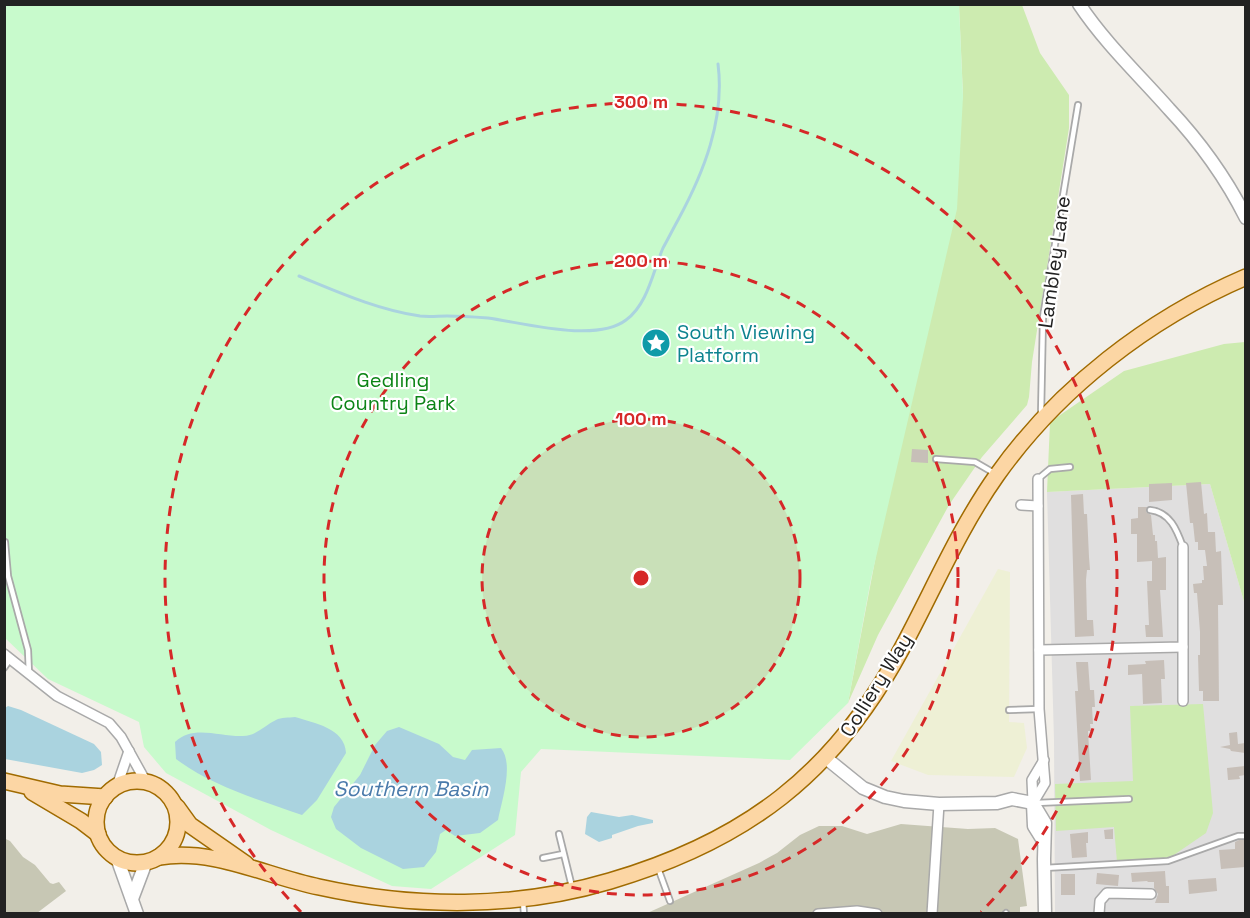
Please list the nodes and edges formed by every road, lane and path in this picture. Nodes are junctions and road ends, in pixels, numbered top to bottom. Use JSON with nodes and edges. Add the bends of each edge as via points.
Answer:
{"nodes":[{"id":1,"x":1078,"y":4,"type":"edge"},
{"id":2,"x":1078,"y":105,"type":"dead end"},
{"id":3,"x":1245,"y":218,"type":"edge"},
{"id":4,"x":1245,"y":277,"type":"edge"},
{"id":5,"x":1041,"y":421,"type":"junction"},
{"id":6,"x":936,"y":459,"type":"dead end"},
{"id":7,"x":1070,"y":467,"type":"dead end"},
{"id":8,"x":997,"y":475,"type":"junction"},
{"id":9,"x":1038,"y":479,"type":"joint"},
{"id":10,"x":1021,"y":505,"type":"dead end"},
{"id":11,"x":1038,"y":506,"type":"junction"},
{"id":12,"x":1150,"y":510,"type":"dead end"},
{"id":13,"x":5,"y":542,"type":"edge"},
{"id":14,"x":1183,"y":547,"type":"joint"},
{"id":15,"x":1183,"y":560,"type":"junction"},
{"id":16,"x":1196,"y":560,"type":"dead end"},
{"id":17,"x":1183,"y":647,"type":"junction"},
{"id":18,"x":1039,"y":650,"type":"junction"},
{"id":19,"x":8,"y":656,"type":"edge"},
{"id":20,"x":4,"y":668,"type":"edge"},
{"id":21,"x":29,"y":674,"type":"junction"},
{"id":22,"x":1183,"y":701,"type":"dead end"},
{"id":23,"x":1039,"y":709,"type":"junction"},
{"id":24,"x":1009,"y":710,"type":"dead end"},
{"id":25,"x":129,"y":751,"type":"junction"},
{"id":26,"x":826,"y":758,"type":"junction"},
{"id":27,"x":10,"y":782,"type":"edge"},
{"id":28,"x":146,"y":782,"type":"junction"},
{"id":29,"x":117,"y":786,"type":"junction"},
{"id":30,"x":105,"y":797,"type":"junction"},
{"id":31,"x":1129,"y":799,"type":"dead end"},
{"id":32,"x":1033,"y":802,"type":"junction"},
{"id":33,"x":173,"y":803,"type":"junction"},
{"id":34,"x":939,"y":804,"type":"junction"},
{"id":35,"x":98,"y":834,"type":"junction"},
{"id":36,"x":559,"y":834,"type":"dead end"},
{"id":37,"x":1245,"y":836,"type":"edge"},
{"id":38,"x":562,"y":854,"type":"junction"},
{"id":39,"x":117,"y":858,"type":"junction"},
{"id":40,"x":543,"y":858,"type":"dead end"},
{"id":41,"x":153,"y":860,"type":"junction"},
{"id":42,"x":248,"y":865,"type":"junction"},
{"id":43,"x":657,"y":865,"type":"junction"},
{"id":44,"x":1044,"y":868,"type":"junction"},
{"id":45,"x":573,"y":890,"type":"junction"},
{"id":46,"x":1151,"y":894,"type":"dead end"},
{"id":47,"x":132,"y":899,"type":"junction"},
{"id":48,"x":670,"y":901,"type":"dead end"},
{"id":49,"x":523,"y":906,"type":"edge"},
{"id":50,"x":137,"y":914,"type":"edge"},
{"id":51,"x":818,"y":914,"type":"edge"},
{"id":52,"x":877,"y":914,"type":"edge"},
{"id":53,"x":932,"y":914,"type":"edge"},
{"id":54,"x":1045,"y":914,"type":"edge"},
{"id":55,"x":1099,"y":914,"type":"edge"}],
"edges":[{"from":1,"to":3,"type":"street","via":[[1095,29],[1192,136]]},
{"from":2,"to":5,"type":"lane","name":"Lambley Lane","via":[[1043,317]]},
{"from":4,"to":5,"type":"main road","name":"Colliery Way","via":[[1183,307],[1128,345]]},
{"from":5,"to":8,"type":"main road","name":"Colliery Way"},
{"from":6,"to":8,"type":"lane","via":[[975,462]]},
{"from":7,"to":9,"type":"lane","via":[[1050,469]]},
{"from":8,"to":26,"type":"main road","name":"Colliery Way","via":[[959,535],[901,651],[860,717]]},
{"from":9,"to":11,"type":"street"},
{"from":10,"to":11,"type":"street"},
{"from":11,"to":18,"type":"street"},
{"from":12,"to":14,"type":"lane","via":[[1168,517]]},
{"from":13,"to":21,"type":"lane","via":[[8,576],[28,650]]},
{"from":14,"to":15,"type":"street"},
{"from":15,"to":16,"type":"street"},
{"from":15,"to":17,"type":"street"},
{"from":17,"to":18,"type":"street"},
{"from":17,"to":22,"type":"street"},
{"from":18,"to":23,"type":"street"},
{"from":19,"to":20,"type":"lane"},
{"from":19,"to":21,"type":"street"},
{"from":21,"to":25,"type":"street","via":[[57,696],[109,723],[122,736]]},
{"from":23,"to":24,"type":"lane"},
{"from":23,"to":32,"type":"street","via":[[1045,783]]},
{"from":25,"to":28,"type":"street"},
{"from":25,"to":29,"type":"street"},
{"from":26,"to":34,"type":"street","via":[[863,788],[879,795]]},
{"from":26,"to":43,"type":"main road","name":"Colliery Way","via":[[792,790],[752,819],[721,838]]},
{"from":27,"to":30,"type":"main road","via":[[60,794]]},
{"from":27,"to":35,"type":"main road"},
{"from":28,"to":29,"type":"main road"},
{"from":28,"to":33,"type":"main road","via":[[161,789]]},
{"from":29,"to":30,"type":"main road"},
{"from":30,"to":35,"type":"main road","via":[[98,812]]},
{"from":31,"to":32,"type":"lane"},
{"from":32,"to":34,"type":"street","via":[[1012,799]]},
{"from":32,"to":44,"type":"street","via":[[1034,826],[1044,842]]},
{"from":33,"to":41,"type":"main road","via":[[177,830],[169,848]]},
{"from":33,"to":42,"type":"main road","name":"Colliery Way","via":[[190,825]]},
{"from":34,"to":53,"type":"street"},
{"from":35,"to":39,"type":"main road"},
{"from":36,"to":38,"type":"lane"},
{"from":37,"to":44,"type":"lane","via":[[1168,861]]},
{"from":38,"to":40,"type":"lane"},
{"from":38,"to":45,"type":"lane"},
{"from":39,"to":41,"type":"main road","via":[[133,863]]},
{"from":39,"to":47,"type":"street"},
{"from":41,"to":42,"type":"main road","name":"Colliery Way","via":[[188,854]]},
{"from":41,"to":47,"type":"street"},
{"from":42,"to":49,"type":"main road","name":"Colliery Way","via":[[315,887],[393,900]]},
{"from":43,"to":45,"type":"main road","name":"Colliery Way"},
{"from":43,"to":48,"type":"lane"},
{"from":44,"to":54,"type":"street"},
{"from":45,"to":49,"type":"main road","name":"Colliery Way"},
{"from":46,"to":55,"type":"street","via":[[1137,889],[1107,893],[1100,900]]},
{"from":47,"to":50,"type":"street"},
{"from":51,"to":52,"type":"street"}]}
